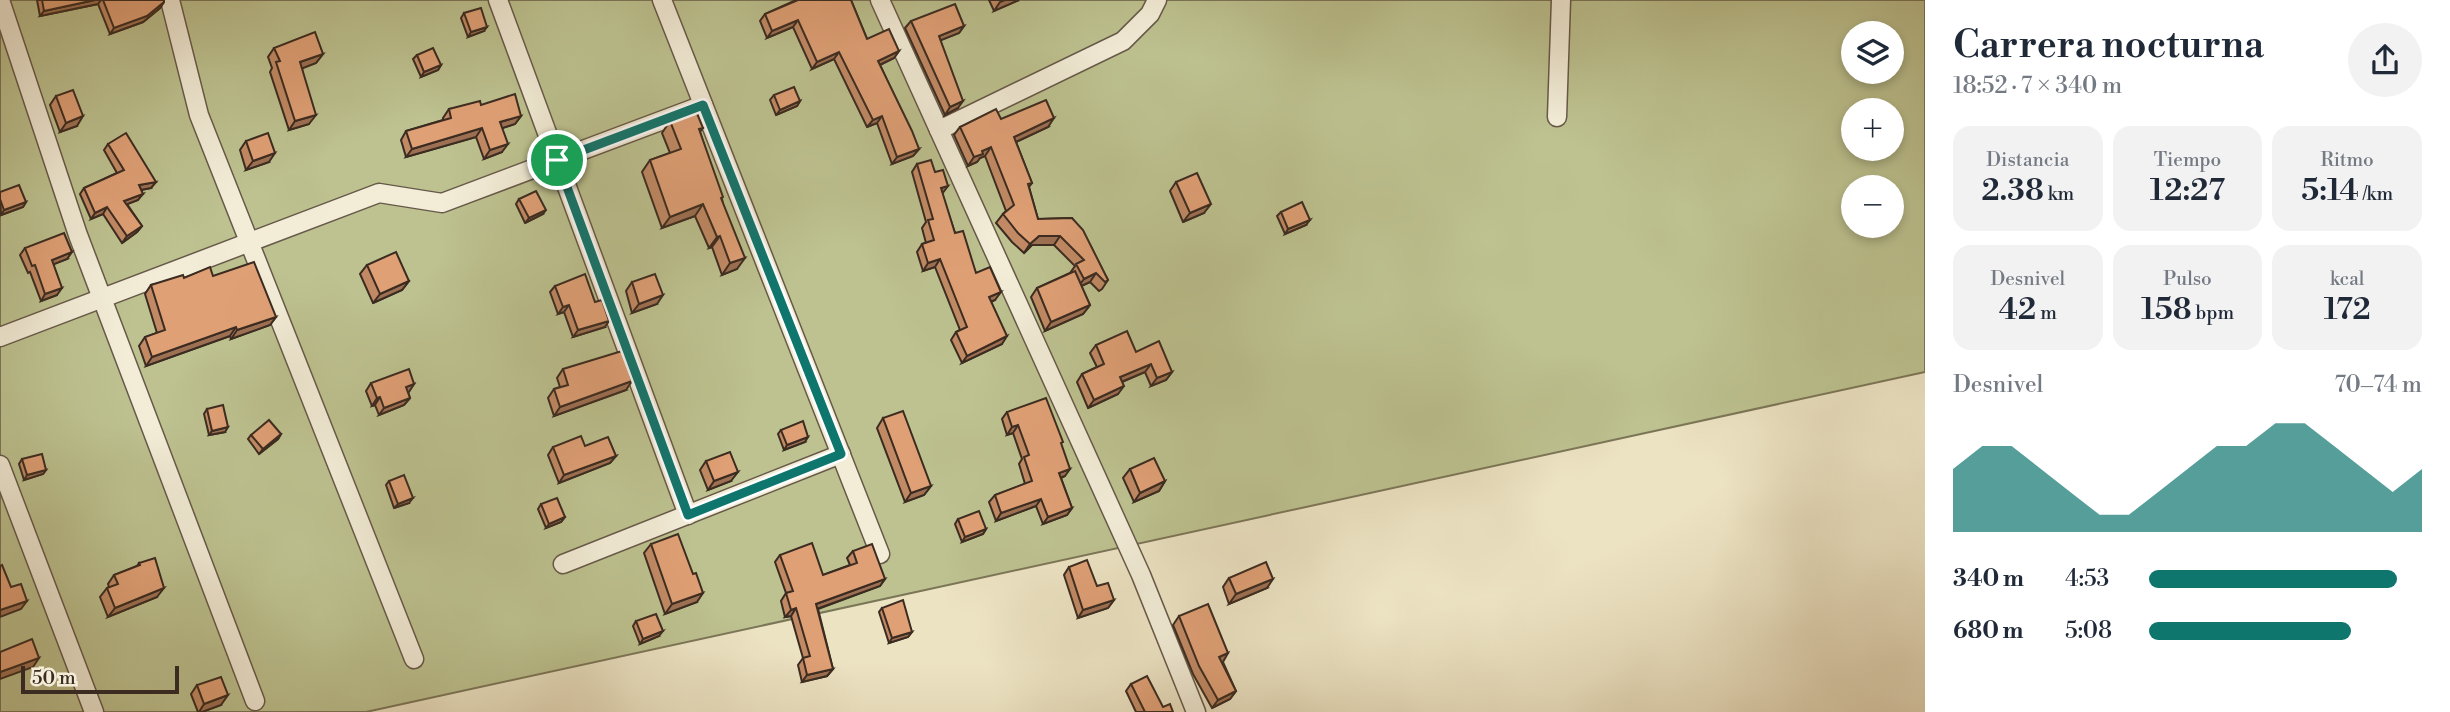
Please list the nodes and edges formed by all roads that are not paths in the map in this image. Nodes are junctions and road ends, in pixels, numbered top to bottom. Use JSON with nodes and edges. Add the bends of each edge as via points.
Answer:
{"nodes":[{"id":1,"x":0,"y":0,"type":"edge"},
{"id":2,"x":170,"y":0,"type":"edge"},
{"id":3,"x":498,"y":0,"type":"edge"},
{"id":4,"x":662,"y":0,"type":"edge"},
{"id":5,"x":880,"y":0,"type":"edge"},
{"id":6,"x":1157,"y":0,"type":"edge"},
{"id":7,"x":1561,"y":0,"type":"edge"},
{"id":8,"x":703,"y":105,"type":"junction"},
{"id":9,"x":1557,"y":117,"type":"dead end"},
{"id":10,"x":939,"y":130,"type":"junction"},
{"id":11,"x":557,"y":160,"type":"junction"},
{"id":12,"x":250,"y":243,"type":"junction"},
{"id":13,"x":102,"y":299,"type":"junction"},
{"id":14,"x":0,"y":337,"type":"edge"},
{"id":15,"x":841,"y":454,"type":"junction"},
{"id":16,"x":0,"y":465,"type":"edge"},
{"id":17,"x":688,"y":515,"type":"junction"},
{"id":18,"x":880,"y":554,"type":"dead end"},
{"id":19,"x":563,"y":564,"type":"dead end"},
{"id":20,"x":414,"y":659,"type":"dead end"},
{"id":21,"x":255,"y":701,"type":"dead end"},
{"id":22,"x":94,"y":712,"type":"edge"},
{"id":23,"x":1196,"y":712,"type":"edge"}],
"edges":[{"from":1,"to":13,"type":"street"},
{"from":2,"to":12,"type":"street","via":[[199,115]]},
{"from":3,"to":11,"type":"street"},
{"from":4,"to":8,"type":"street"},
{"from":5,"to":10,"type":"street"},
{"from":6,"to":10,"type":"street","via":[[1150,14],[1123,41]]},
{"from":7,"to":9,"type":"street"},
{"from":8,"to":11,"type":"street"},
{"from":8,"to":15,"type":"street"},
{"from":10,"to":23,"type":"street","via":[[1140,575]]},
{"from":11,"to":12,"type":"street","via":[[442,203],[379,193]]},
{"from":11,"to":17,"type":"street"},
{"from":12,"to":13,"type":"street"},
{"from":12,"to":20,"type":"street"},
{"from":13,"to":14,"type":"street"},
{"from":13,"to":21,"type":"street"},
{"from":15,"to":17,"type":"street"},
{"from":15,"to":18,"type":"street"},
{"from":16,"to":22,"type":"street"},
{"from":17,"to":19,"type":"street"}]}
